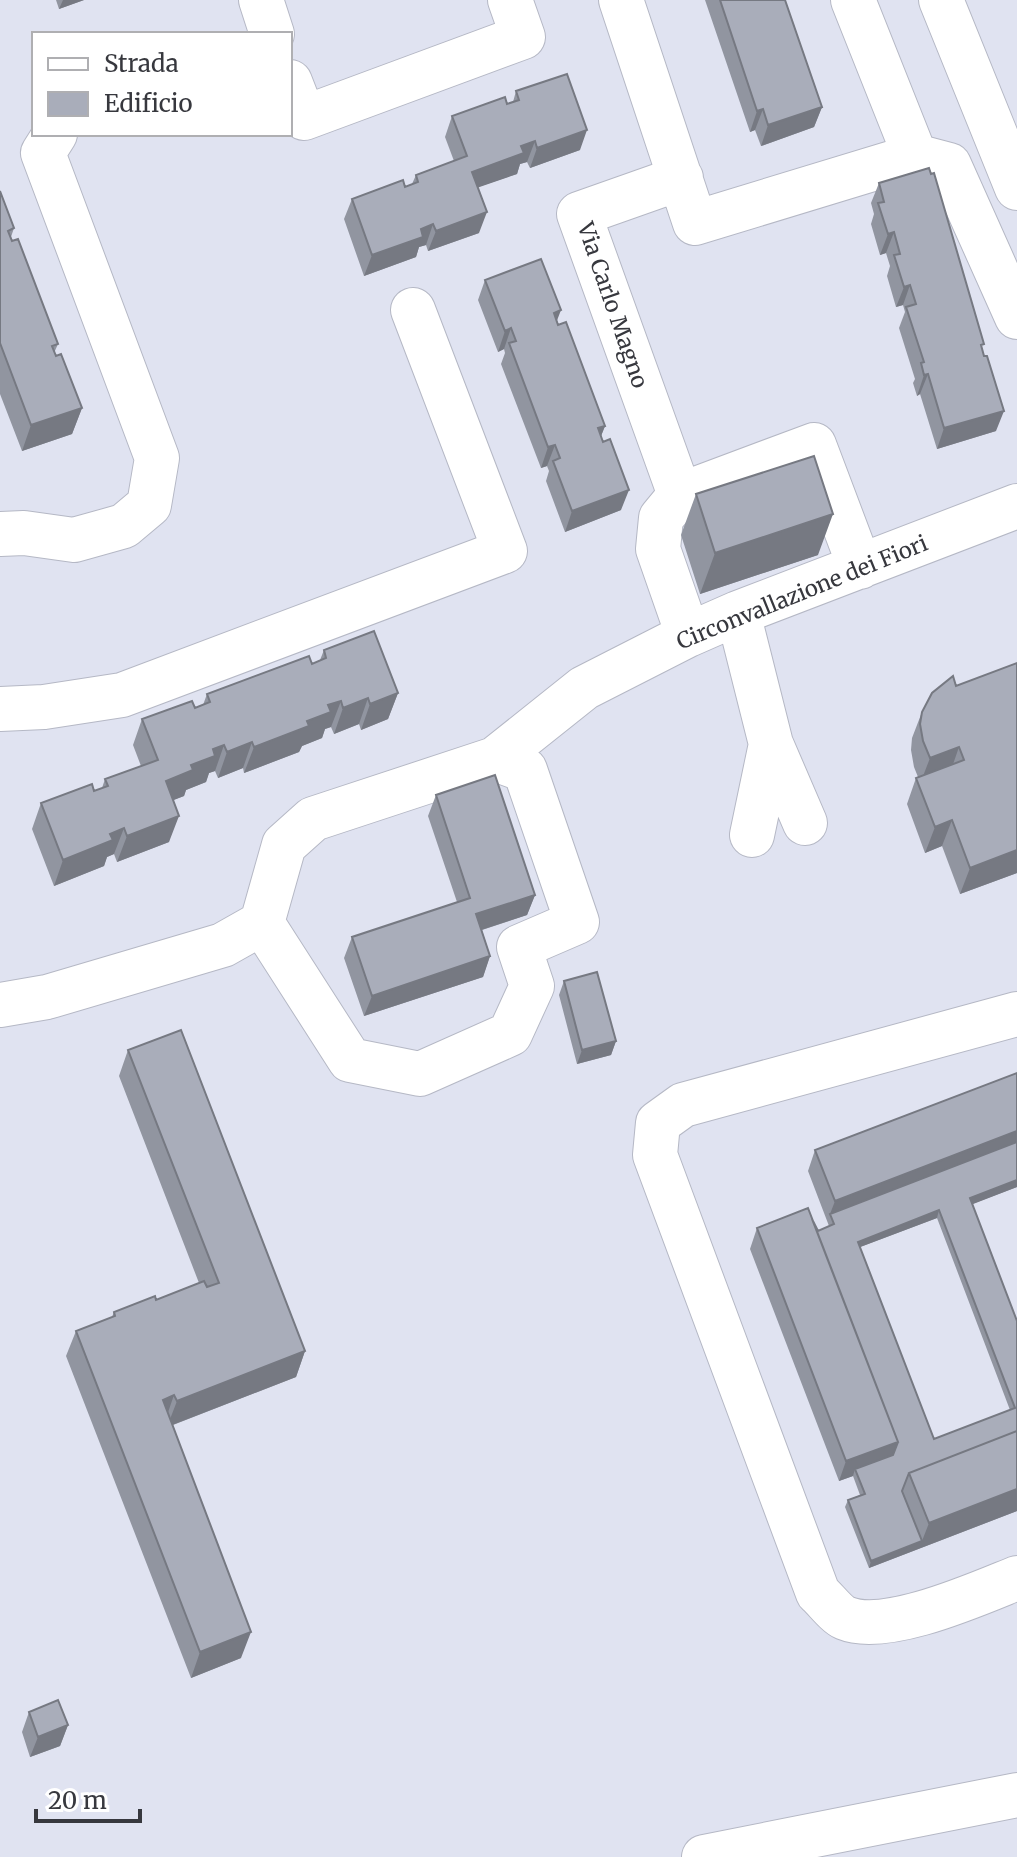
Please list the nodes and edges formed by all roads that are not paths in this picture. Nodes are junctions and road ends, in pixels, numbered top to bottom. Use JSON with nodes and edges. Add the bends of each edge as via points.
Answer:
{"nodes":[{"id":1,"x":261,"y":0,"type":"edge"},
{"id":2,"x":510,"y":0,"type":"edge"},
{"id":3,"x":621,"y":0,"type":"edge"},
{"id":4,"x":853,"y":0,"type":"edge"},
{"id":5,"x":941,"y":0,"type":"edge"},
{"id":6,"x":271,"y":32,"type":"edge"},
{"id":7,"x":292,"y":87,"type":"edge"},
{"id":8,"x":54,"y":136,"type":"edge"},
{"id":9,"x":915,"y":156,"type":"junction"},
{"id":10,"x":681,"y":178,"type":"junction"},
{"id":11,"x":1017,"y":188,"type":"edge"},
{"id":12,"x":413,"y":310,"type":"dead end"},
{"id":13,"x":1017,"y":317,"type":"edge"},
{"id":14,"x":680,"y":495,"type":"junction"},
{"id":15,"x":1017,"y":506,"type":"edge"},
{"id":16,"x":0,"y":534,"type":"edge"},
{"id":17,"x":860,"y":567,"type":"junction"},
{"id":18,"x":738,"y":613,"type":"junction"},
{"id":19,"x":688,"y":635,"type":"junction"},
{"id":20,"x":0,"y":709,"type":"edge"},
{"id":21,"x":771,"y":744,"type":"junction"},
{"id":22,"x":495,"y":759,"type":"junction"},
{"id":23,"x":805,"y":823,"type":"dead end"},
{"id":24,"x":752,"y":835,"type":"dead end"},
{"id":25,"x":262,"y":923,"type":"junction"},
{"id":26,"x":0,"y":1005,"type":"edge"},
{"id":27,"x":1017,"y":1014,"type":"edge"},
{"id":28,"x":1017,"y":1578,"type":"edge"},
{"id":29,"x":1017,"y":1795,"type":"edge"},
{"id":30,"x":704,"y":1857,"type":"edge"}],
"edges":[{"from":1,"to":6,"type":"street"},
{"from":2,"to":7,"type":"street","via":[[523,37],[304,118]]},
{"from":3,"to":10,"type":"street"},
{"from":4,"to":9,"type":"street"},
{"from":5,"to":11,"type":"street"},
{"from":8,"to":16,"type":"street","via":[[43,153],[157,458],[149,505],[124,526],[74,540]]},
{"from":9,"to":10,"type":"street","via":[[695,223]]},
{"from":9,"to":13,"type":"street","via":[[949,165]]},
{"from":10,"to":14,"type":"street","name":"Via Carlo Magno","via":[[579,214]]},
{"from":12,"to":20,"type":"street","via":[[505,551],[122,695]]},
{"from":14,"to":17,"type":"street","via":[[814,445]]},
{"from":14,"to":19,"type":"street","via":[[661,518],[658,549]]},
{"from":15,"to":17,"type":"street","name":"Circonvallazione dei Fiori"},
{"from":17,"to":18,"type":"street","name":"Circonvallazione dei Fiori"},
{"from":18,"to":19,"type":"street","name":"Circonvallazione dei Fiori"},
{"from":18,"to":21,"type":"street"},
{"from":19,"to":22,"type":"street","name":"Circonvallazione dei Fiori","via":[[584,688]]},
{"from":21,"to":23,"type":"street"},
{"from":21,"to":24,"type":"street"},
{"from":22,"to":25,"type":"street","name":"Circonvallazione dei Fiori","via":[[313,819],[284,845]]},
{"from":22,"to":25,"type":"street","via":[[525,770],[577,922],[519,947],[532,986],[510,1034],[420,1074],[350,1060]]},
{"from":25,"to":26,"type":"street","via":[[223,945],[47,997]]},
{"from":27,"to":28,"type":"street","via":[[683,1105],[658,1123],[655,1155],[818,1593],[845,1618],[884,1622],[958,1602]]},
{"from":29,"to":30,"type":"street"}]}
